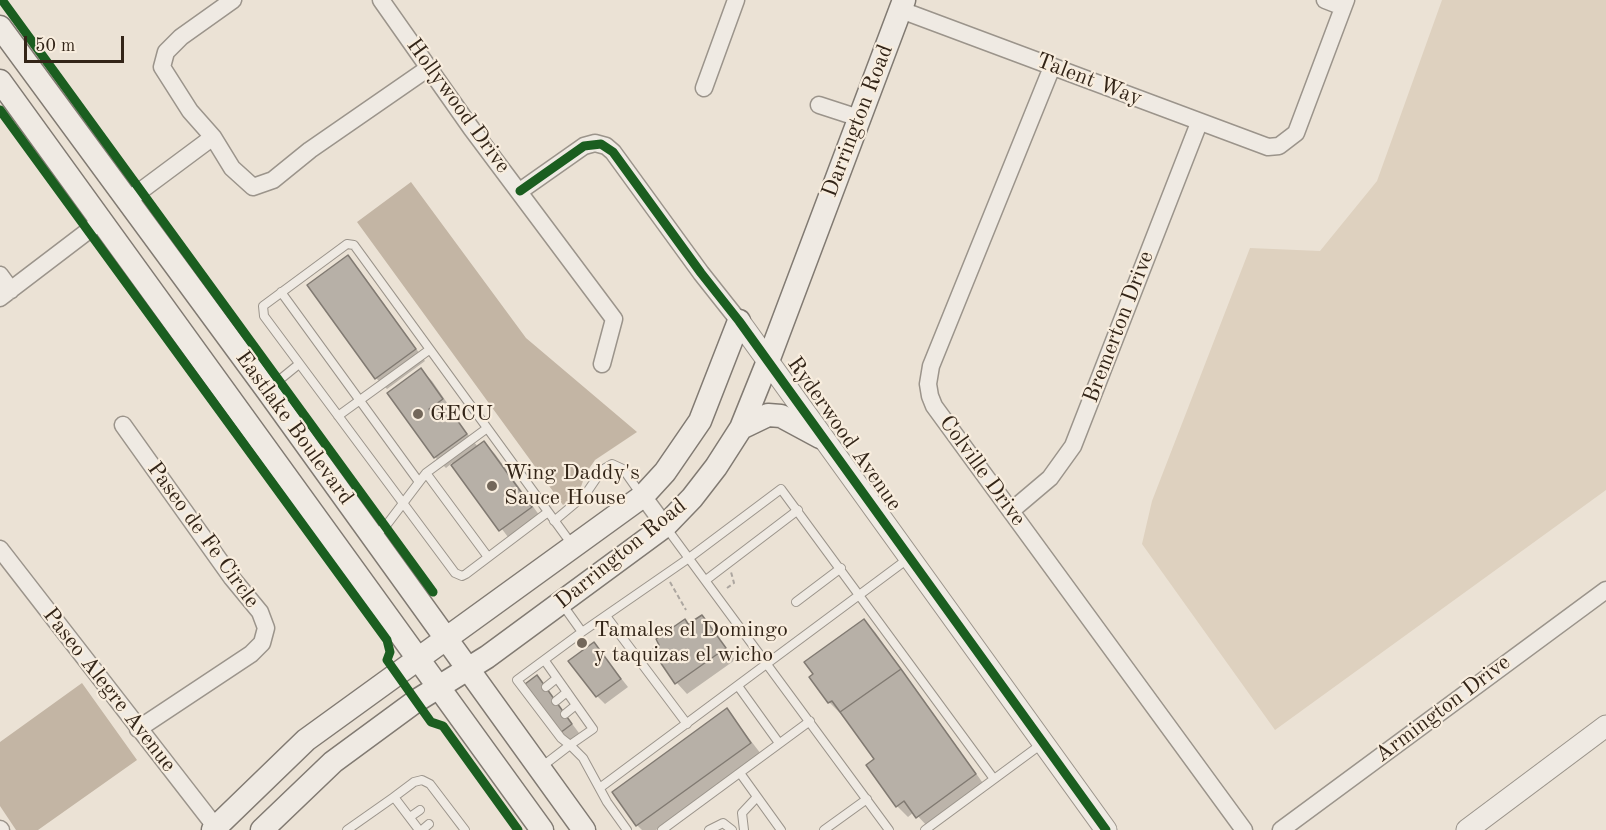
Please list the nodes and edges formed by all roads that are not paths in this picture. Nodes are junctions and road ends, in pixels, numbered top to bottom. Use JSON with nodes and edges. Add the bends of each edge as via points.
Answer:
{"nodes":[{"id":1,"x":232,"y":0,"type":"edge"},
{"id":2,"x":381,"y":0,"type":"edge"},
{"id":3,"x":736,"y":0,"type":"edge"},
{"id":4,"x":1325,"y":0,"type":"edge"},
{"id":5,"x":1345,"y":4,"type":"edge"},
{"id":6,"x":902,"y":5,"type":"edge"},
{"id":7,"x":0,"y":27,"type":"edge"},
{"id":8,"x":430,"y":67,"type":"junction"},
{"id":9,"x":1052,"y":67,"type":"junction"},
{"id":10,"x":0,"y":81,"type":"edge"},
{"id":11,"x":704,"y":88,"type":"dead end"},
{"id":12,"x":819,"y":105,"type":"dead end"},
{"id":13,"x":859,"y":118,"type":"junction"},
{"id":14,"x":1199,"y":123,"type":"junction"},
{"id":15,"x":213,"y":137,"type":"junction"},
{"id":16,"x":520,"y":191,"type":"junction"},
{"id":17,"x":127,"y":201,"type":"junction"},
{"id":18,"x":101,"y":221,"type":"junction"},
{"id":19,"x":0,"y":275,"type":"edge"},
{"id":20,"x":281,"y":292,"type":"junction"},
{"id":21,"x":5,"y":294,"type":"edge"},
{"id":22,"x":739,"y":321,"type":"junction"},
{"id":23,"x":429,"y":350,"type":"junction"},
{"id":24,"x":768,"y":361,"type":"junction"},
{"id":25,"x":299,"y":364,"type":"junction"},
{"id":26,"x":602,"y":364,"type":"dead end"},
{"id":27,"x":267,"y":390,"type":"junction"},
{"id":28,"x":359,"y":400,"type":"junction"},
{"id":29,"x":240,"y":411,"type":"junction"},
{"id":30,"x":338,"y":416,"type":"junction"},
{"id":31,"x":123,"y":425,"type":"dead end"},
{"id":32,"x":741,"y":428,"type":"junction"},
{"id":33,"x":486,"y":429,"type":"junction"},
{"id":34,"x":820,"y":437,"type":"junction"},
{"id":35,"x":426,"y":473,"type":"junction"},
{"id":36,"x":419,"y":482,"type":"junction"},
{"id":37,"x":643,"y":496,"type":"junction"},
{"id":38,"x":403,"y":504,"type":"junction"},
{"id":39,"x":798,"y":510,"type":"junction"},
{"id":40,"x":1011,"y":511,"type":"junction"},
{"id":41,"x":548,"y":512,"type":"junction"},
{"id":42,"x":555,"y":521,"type":"junction"},
{"id":43,"x":665,"y":526,"type":"junction"},
{"id":44,"x":372,"y":536,"type":"junction"},
{"id":45,"x":573,"y":547,"type":"junction"},
{"id":46,"x":0,"y":549,"type":"edge"},
{"id":47,"x":488,"y":557,"type":"junction"},
{"id":48,"x":689,"y":558,"type":"junction"},
{"id":49,"x":909,"y":558,"type":"junction"},
{"id":50,"x":841,"y":568,"type":"junction"},
{"id":51,"x":706,"y":580,"type":"junction"},
{"id":52,"x":1606,"y":590,"type":"edge"},
{"id":53,"x":861,"y":594,"type":"junction"},
{"id":54,"x":796,"y":602,"type":"dead end"},
{"id":55,"x":561,"y":603,"type":"junction"},
{"id":56,"x":606,"y":616,"type":"junction"},
{"id":57,"x":582,"y":632,"type":"junction"},
{"id":58,"x":446,"y":639,"type":"junction"},
{"id":59,"x":418,"y":659,"type":"junction"},
{"id":60,"x":544,"y":661,"type":"junction"},
{"id":61,"x":768,"y":663,"type":"junction"},
{"id":62,"x":468,"y":670,"type":"junction"},
{"id":63,"x":557,"y":678,"type":"junction"},
{"id":64,"x":738,"y":686,"type":"junction"},
{"id":65,"x":438,"y":687,"type":"junction"},
{"id":66,"x":546,"y":687,"type":"dead end"},
{"id":67,"x":567,"y":692,"type":"junction"},
{"id":68,"x":556,"y":701,"type":"dead end"},
{"id":69,"x":576,"y":705,"type":"junction"},
{"id":70,"x":565,"y":714,"type":"dead end"},
{"id":71,"x":810,"y":721,"type":"junction"},
{"id":72,"x":687,"y":724,"type":"junction"},
{"id":73,"x":1606,"y":726,"type":"edge"},
{"id":74,"x":138,"y":729,"type":"junction"},
{"id":75,"x":1043,"y":743,"type":"junction"},
{"id":76,"x":779,"y":744,"type":"junction"},
{"id":77,"x":570,"y":745,"type":"junction"},
{"id":78,"x":538,"y":769,"type":"junction"},
{"id":79,"x":740,"y":773,"type":"junction"},
{"id":80,"x":994,"y":779,"type":"junction"},
{"id":81,"x":601,"y":787,"type":"junction"},
{"id":82,"x":394,"y":797,"type":"junction"},
{"id":83,"x":757,"y":797,"type":"junction"},
{"id":84,"x":867,"y":799,"type":"junction"},
{"id":85,"x":420,"y":810,"type":"dead end"},
{"id":86,"x":410,"y":817,"type":"junction"},
{"id":87,"x":423,"y":828,"type":"edge"},
{"id":88,"x":460,"y":828,"type":"edge"},
{"id":89,"x":216,"y":829,"type":"edge"},
{"id":90,"x":262,"y":830,"type":"edge"},
{"id":91,"x":347,"y":830,"type":"edge"},
{"id":92,"x":542,"y":830,"type":"edge"},
{"id":93,"x":584,"y":830,"type":"edge"},
{"id":94,"x":627,"y":830,"type":"edge"},
{"id":95,"x":662,"y":830,"type":"edge"},
{"id":96,"x":709,"y":830,"type":"edge"},
{"id":97,"x":732,"y":830,"type":"edge"},
{"id":98,"x":744,"y":830,"type":"edge"},
{"id":99,"x":781,"y":830,"type":"edge"},
{"id":100,"x":824,"y":830,"type":"edge"},
{"id":101,"x":889,"y":830,"type":"edge"},
{"id":102,"x":925,"y":830,"type":"edge"},
{"id":103,"x":1106,"y":830,"type":"edge"},
{"id":104,"x":1244,"y":830,"type":"edge"},
{"id":105,"x":1281,"y":830,"type":"edge"},
{"id":106,"x":1467,"y":830,"type":"edge"}],
"edges":[{"from":1,"to":15,"type":"street","via":[[181,37],[166,52],[162,68],[190,111]]},
{"from":2,"to":8,"type":"street","name":"Hollywood Drive"},
{"from":3,"to":11,"type":"street"},
{"from":4,"to":5,"type":"street"},
{"from":5,"to":14,"type":"street","name":"Talent Way","via":[[1296,133],[1279,146],[1262,146]]},
{"from":6,"to":9,"type":"street","name":"Talent Way"},
{"from":6,"to":13,"type":"main road","name":"Darrington Road"},
{"from":7,"to":17,"type":"main road","name":"Eastlake Boulevard"},
{"from":8,"to":15,"type":"street","via":[[263,184],[253,187],[232,168]]},
{"from":8,"to":16,"type":"street","name":"Hollywood Drive"},
{"from":9,"to":14,"type":"street","name":"Talent Way"},
{"from":9,"to":40,"type":"street","name":"Colville Drive","via":[[928,376],[934,406]]},
{"from":10,"to":18,"type":"main road","name":"Eastlake Boulevard"},
{"from":12,"to":13,"type":"street"},
{"from":13,"to":24,"type":"main road","name":"Darrington Road"},
{"from":14,"to":40,"type":"street","name":"Bremerton Drive","via":[[1073,446],[1050,478]]},
{"from":15,"to":17,"type":"street"},
{"from":16,"to":22,"type":"street","name":"Ryderwood Avenue","via":[[584,146],[606,146]]},
{"from":16,"to":26,"type":"street","name":"Hollywood Drive","via":[[614,319]]},
{"from":17,"to":27,"type":"main road","name":"Eastlake Boulevard"},
{"from":18,"to":21,"type":"street"},
{"from":18,"to":29,"type":"main road","name":"Eastlake Boulevard"},
{"from":19,"to":21,"type":"street"},
{"from":20,"to":23,"type":"lane","via":[[347,244],[354,245]]},
{"from":20,"to":25,"type":"lane","via":[[267,302],[262,312]]},
{"from":20,"to":28,"type":"lane"},
{"from":22,"to":24,"type":"street","name":"Ryderwood Avenue"},
{"from":22,"to":37,"type":"main road","name":"Darrington Road","via":[[700,421]]},
{"from":23,"to":28,"type":"lane"},
{"from":23,"to":33,"type":"lane"},
{"from":24,"to":32,"type":"main road","name":"Darrington Road"},
{"from":24,"to":34,"type":"street","name":"Ryderwood Avenue"},
{"from":25,"to":27,"type":"lane"},
{"from":25,"to":30,"type":"lane"},
{"from":27,"to":29,"type":"main road"},
{"from":27,"to":44,"type":"main road","name":"Eastlake Boulevard"},
{"from":28,"to":30,"type":"lane"},
{"from":28,"to":36,"type":"lane"},
{"from":29,"to":59,"type":"main road","name":"Eastlake Boulevard"},
{"from":30,"to":38,"type":"lane"},
{"from":31,"to":74,"type":"street","name":"Paseo de Fe Circle","via":[[231,578],[260,612],[266,628],[262,644],[251,654]]},
{"from":32,"to":34,"type":"main road","via":[[768,415],[781,416]]},
{"from":32,"to":43,"type":"main road","name":"Darrington Road","via":[[692,498]]},
{"from":33,"to":35,"type":"lane"},
{"from":33,"to":41,"type":"lane"},
{"from":34,"to":49,"type":"street","name":"Ryderwood Avenue"},
{"from":35,"to":36,"type":"lane"},
{"from":35,"to":47,"type":"lane"},
{"from":36,"to":38,"type":"lane"},
{"from":37,"to":42,"type":"lane","via":[[623,469],[612,464],[602,470],[581,500]]},
{"from":37,"to":43,"type":"street"},
{"from":37,"to":45,"type":"main road","name":"Darrington Road"},
{"from":38,"to":44,"type":"lane","via":[[385,527]]},
{"from":38,"to":47,"type":"lane","via":[[458,576]]},
{"from":39,"to":48,"type":"lane","via":[[782,489]]},
{"from":39,"to":50,"type":"lane"},
{"from":39,"to":51,"type":"lane"},
{"from":40,"to":104,"type":"street","name":"Colville Drive"},
{"from":41,"to":42,"type":"lane"},
{"from":41,"to":47,"type":"lane"},
{"from":42,"to":45,"type":"lane"},
{"from":43,"to":48,"type":"lane"},
{"from":43,"to":55,"type":"main road","name":"Darrington Road"},
{"from":44,"to":58,"type":"main road","name":"Eastlake Boulevard"},
{"from":45,"to":58,"type":"main road","name":"Darrington Road"},
{"from":46,"to":74,"type":"street","name":"Paseo Alegre Avenue"},
{"from":48,"to":51,"type":"lane"},
{"from":48,"to":56,"type":"lane"},
{"from":49,"to":53,"type":"lane"},
{"from":49,"to":75,"type":"street","name":"Ryderwood Avenue"},
{"from":50,"to":53,"type":"lane"},
{"from":50,"to":54,"type":"lane"},
{"from":51,"to":61,"type":"lane"},
{"from":52,"to":105,"type":"street","name":"Armington Drive"},
{"from":53,"to":61,"type":"lane"},
{"from":53,"to":80,"type":"lane"},
{"from":55,"to":57,"type":"lane"},
{"from":55,"to":62,"type":"main road","name":"Darrington Road"},
{"from":56,"to":57,"type":"lane"},
{"from":56,"to":72,"type":"lane"},
{"from":57,"to":60,"type":"lane"},
{"from":58,"to":59,"type":"main road","name":"Darrington Road"},
{"from":58,"to":62,"type":"main road","name":"Eastlake Boulevard"},
{"from":59,"to":65,"type":"main road","name":"Eastlake Boulevard"},
{"from":59,"to":89,"type":"main road","name":"Darrington Road","via":[[306,740]]},
{"from":60,"to":63,"type":"lane"},
{"from":60,"to":77,"type":"lane","via":[[517,680]]},
{"from":61,"to":64,"type":"lane"},
{"from":61,"to":71,"type":"lane"},
{"from":62,"to":65,"type":"main road","name":"Darrington Road"},
{"from":62,"to":78,"type":"main road","name":"Eastlake Boulevard"},
{"from":63,"to":66,"type":"lane"},
{"from":63,"to":67,"type":"lane"},
{"from":64,"to":72,"type":"lane"},
{"from":64,"to":76,"type":"lane"},
{"from":65,"to":90,"type":"main road","name":"Darrington Road","via":[[333,762]]},
{"from":65,"to":92,"type":"main road","name":"Eastlake Boulevard"},
{"from":67,"to":68,"type":"lane"},
{"from":67,"to":69,"type":"lane"},
{"from":69,"to":70,"type":"lane"},
{"from":69,"to":77,"type":"lane","via":[[593,729]]},
{"from":71,"to":76,"type":"lane"},
{"from":71,"to":84,"type":"lane"},
{"from":72,"to":81,"type":"lane"},
{"from":73,"to":106,"type":"street"},
{"from":74,"to":89,"type":"street","name":"Paseo Alegre Avenue"},
{"from":75,"to":80,"type":"lane"},
{"from":75,"to":103,"type":"street","name":"Ryderwood Avenue"},
{"from":76,"to":79,"type":"lane"},
{"from":77,"to":78,"type":"lane"},
{"from":77,"to":81,"type":"lane"},
{"from":78,"to":93,"type":"main road","name":"Eastlake Boulevard"},
{"from":79,"to":83,"type":"lane"},
{"from":79,"to":95,"type":"lane"},
{"from":80,"to":102,"type":"lane"},
{"from":81,"to":94,"type":"lane"},
{"from":82,"to":86,"type":"lane"},
{"from":82,"to":88,"type":"lane","via":[[422,780],[430,784],[446,813]]},
{"from":82,"to":91,"type":"lane"},
{"from":83,"to":98,"type":"lane","via":[[742,813]]},
{"from":83,"to":99,"type":"lane"},
{"from":84,"to":100,"type":"lane"},
{"from":84,"to":101,"type":"lane"},
{"from":85,"to":86,"type":"lane"},
{"from":86,"to":87,"type":"lane"},
{"from":96,"to":97,"type":"lane","via":[[723,823]]}]}
